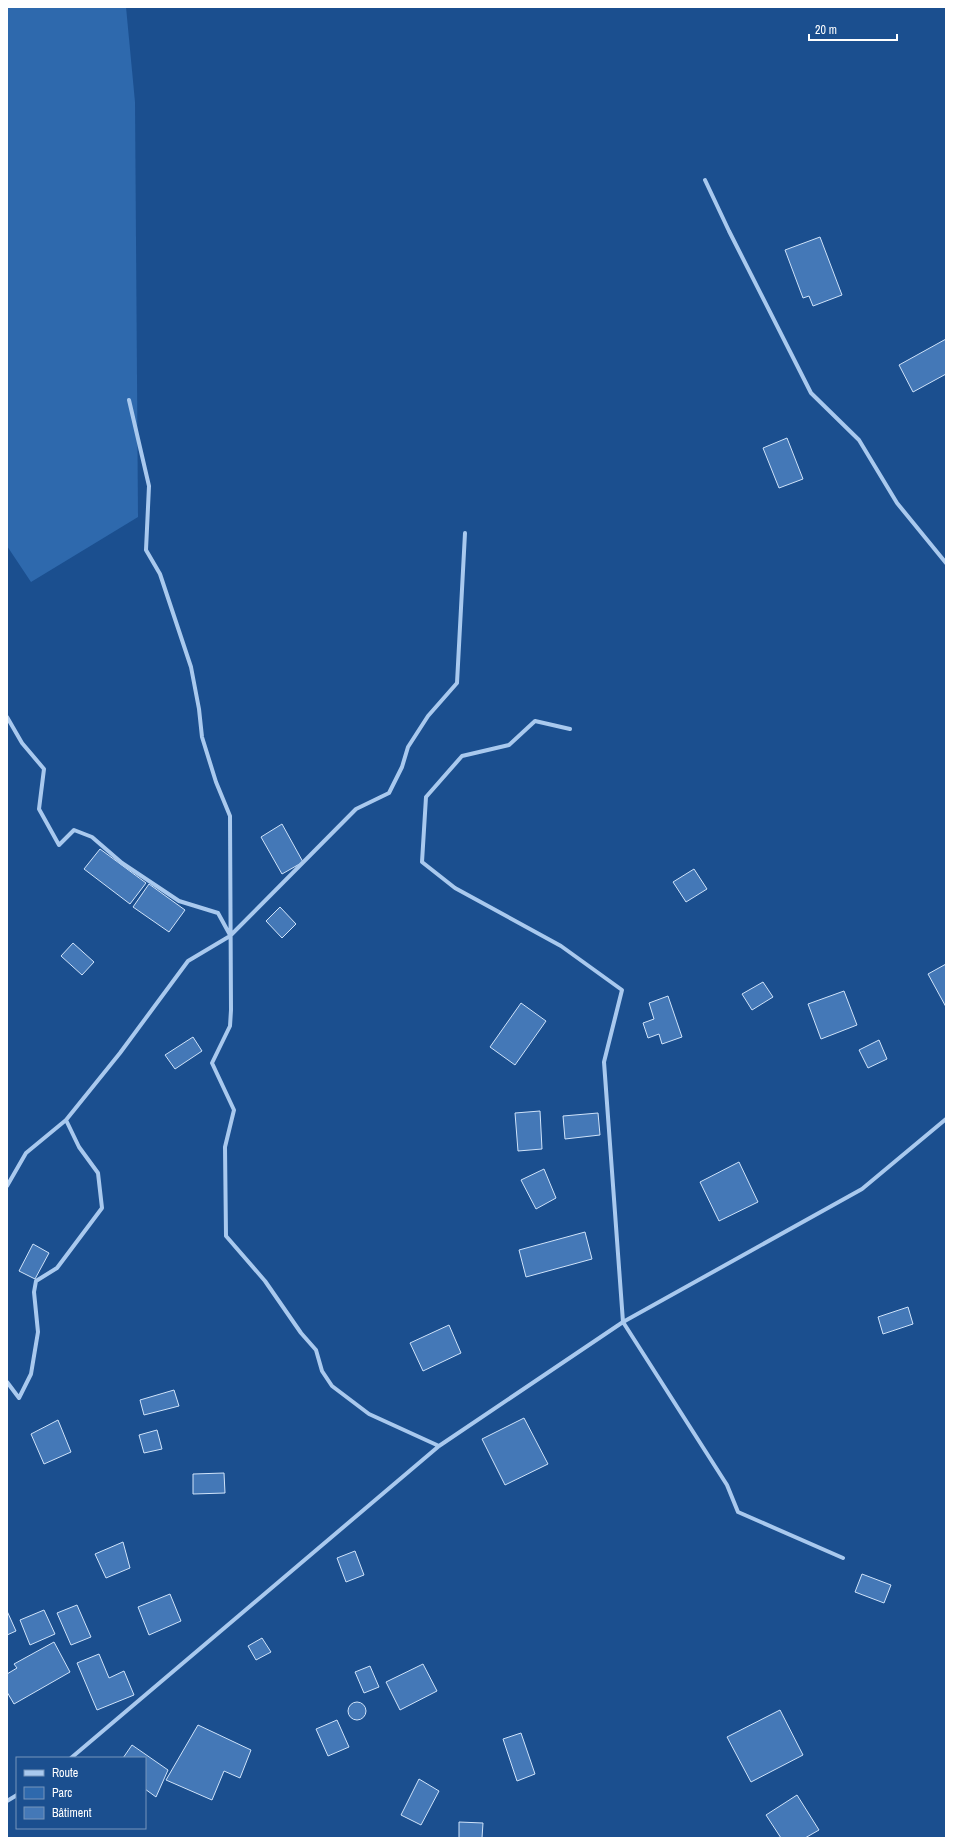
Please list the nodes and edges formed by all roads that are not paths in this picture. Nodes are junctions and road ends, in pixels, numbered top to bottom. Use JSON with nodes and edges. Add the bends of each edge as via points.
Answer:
{"nodes":[{"id":1,"x":705,"y":180,"type":"dead end"},
{"id":2,"x":130,"y":400,"type":"dead end"},
{"id":3,"x":465,"y":533,"type":"dead end"},
{"id":4,"x":946,"y":563,"type":"edge"},
{"id":5,"x":7,"y":717,"type":"edge"},
{"id":6,"x":570,"y":729,"type":"dead end"},
{"id":7,"x":230,"y":936,"type":"junction"},
{"id":8,"x":946,"y":1119,"type":"edge"},
{"id":9,"x":66,"y":1120,"type":"junction"},
{"id":10,"x":9,"y":1175,"type":"edge"},
{"id":11,"x":7,"y":1186,"type":"edge"},
{"id":12,"x":623,"y":1322,"type":"junction"},
{"id":13,"x":7,"y":1382,"type":"edge"},
{"id":14,"x":439,"y":1446,"type":"junction"},
{"id":15,"x":843,"y":1558,"type":"dead end"},
{"id":16,"x":72,"y":1757,"type":"edge"},
{"id":17,"x":16,"y":1796,"type":"edge"},
{"id":18,"x":7,"y":1801,"type":"edge"}],
"edges":[{"from":1,"to":4,"type":"street","via":[[811,394],[859,440],[897,503]]},
{"from":2,"to":7,"type":"street","via":[[149,486],[146,550],[160,574],[190,667],[202,737],[230,816]]},
{"from":3,"to":7,"type":"street","via":[[457,683],[428,716],[408,747],[402,767],[389,792],[356,809]]},
{"from":5,"to":7,"type":"street","via":[[22,743],[44,769],[39,809],[59,845],[74,830],[92,837],[122,863],[179,901],[218,913]]},
{"from":6,"to":12,"type":"street","via":[[535,721],[509,745],[462,756],[426,797],[422,862],[455,888],[561,946],[622,990],[604,1062]]},
{"from":7,"to":9,"type":"street","via":[[188,961],[120,1053]]},
{"from":7,"to":14,"type":"street","via":[[230,1026],[212,1063],[234,1110],[225,1147],[226,1236],[265,1281],[316,1350],[322,1371],[332,1386],[369,1414]]},
{"from":8,"to":12,"type":"street","via":[[862,1188]]},
{"from":9,"to":10,"type":"street","via":[[26,1153]]},
{"from":9,"to":13,"type":"street","via":[[79,1147],[98,1173],[102,1208],[56,1268],[36,1280],[34,1292],[38,1332],[31,1374],[19,1398]]},
{"from":10,"to":11,"type":"street"},
{"from":12,"to":14,"type":"street"},
{"from":12,"to":15,"type":"street","via":[[727,1485],[738,1512]]},
{"from":14,"to":16,"type":"street"},
{"from":17,"to":18,"type":"street"}]}
